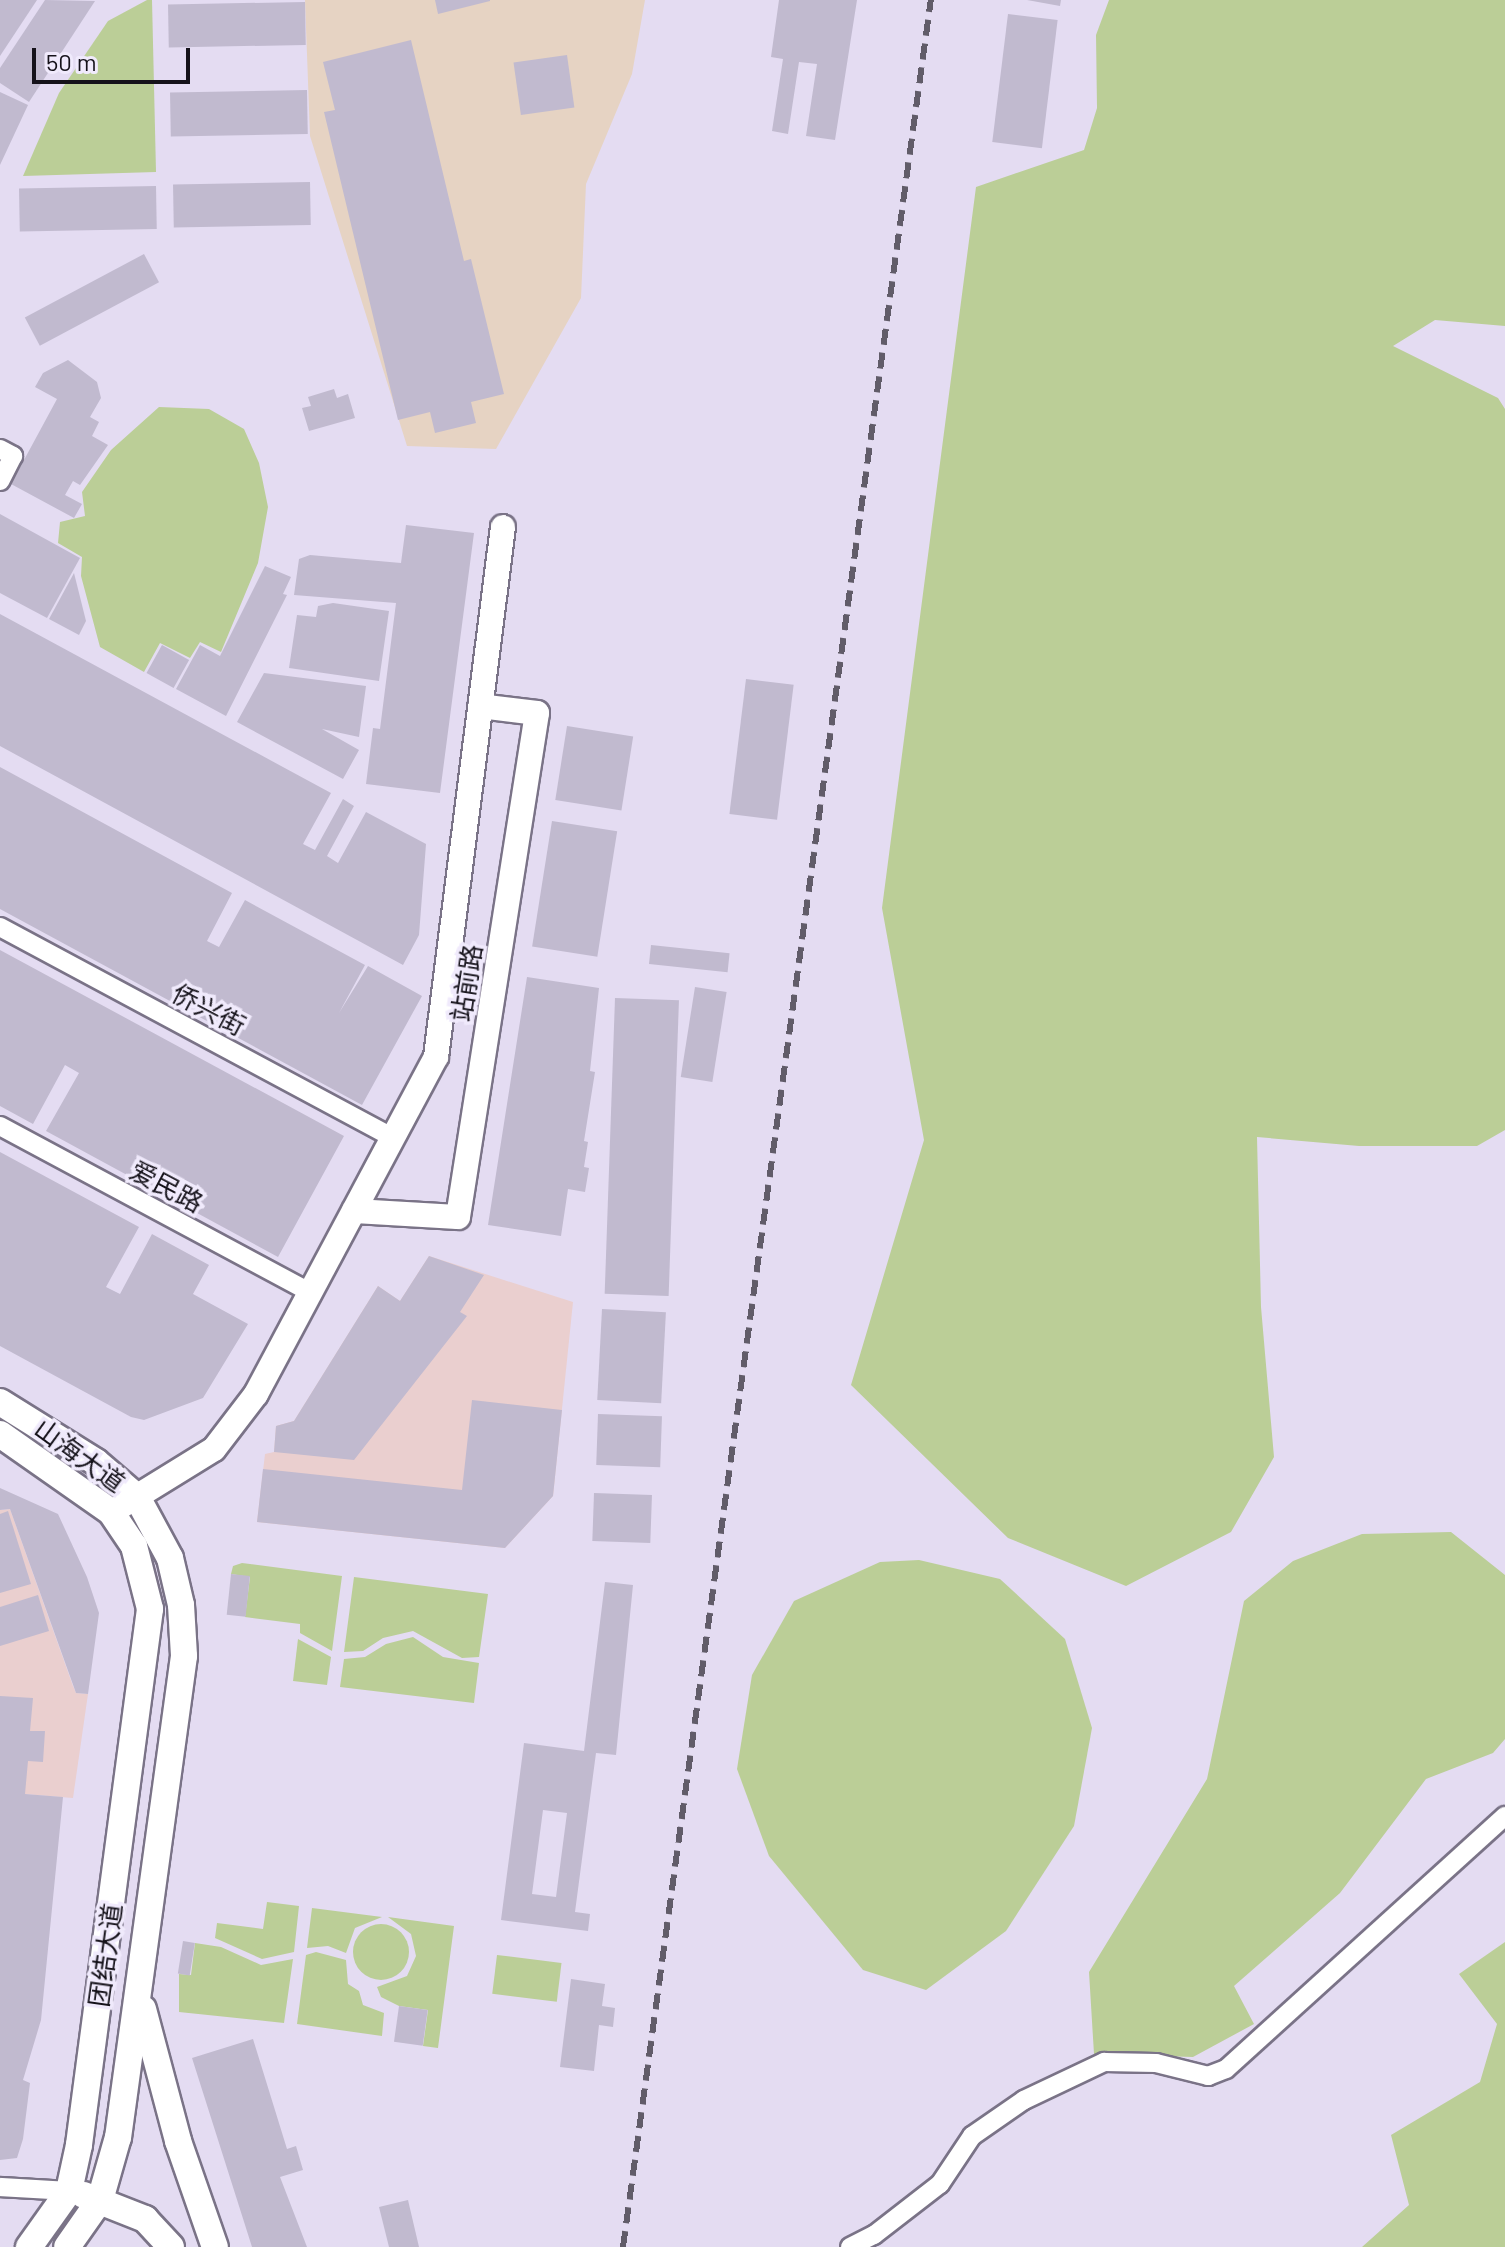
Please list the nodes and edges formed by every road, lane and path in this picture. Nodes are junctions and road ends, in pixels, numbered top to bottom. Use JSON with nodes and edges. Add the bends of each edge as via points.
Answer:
{"nodes":[{"id":1,"x":6,"y":452,"type":"edge"},
{"id":2,"x":0,"y":481,"type":"edge"},
{"id":3,"x":503,"y":527,"type":"dead end"},
{"id":4,"x":480,"y":706,"type":"junction"},
{"id":5,"x":0,"y":927,"type":"edge"},
{"id":6,"x":0,"y":1126,"type":"edge"},
{"id":7,"x":393,"y":1138,"type":"junction"},
{"id":8,"x":354,"y":1211,"type":"junction"},
{"id":9,"x":310,"y":1292,"type":"junction"},
{"id":10,"x":0,"y":1402,"type":"edge"},
{"id":11,"x":0,"y":1434,"type":"edge"},
{"id":12,"x":137,"y":1497,"type":"junction"},
{"id":13,"x":111,"y":1512,"type":"junction"},
{"id":14,"x":146,"y":1651,"type":"joint"},
{"id":15,"x":184,"y":1656,"type":"joint"},
{"id":16,"x":1505,"y":1816,"type":"edge"},
{"id":17,"x":139,"y":1989,"type":"junction"},
{"id":18,"x":0,"y":2187,"type":"edge"},
{"id":19,"x":69,"y":2191,"type":"junction"},
{"id":20,"x":100,"y":2200,"type":"junction"},
{"id":21,"x":29,"y":2247,"type":"edge"},
{"id":22,"x":67,"y":2247,"type":"edge"},
{"id":23,"x":171,"y":2247,"type":"edge"},
{"id":24,"x":215,"y":2247,"type":"edge"},
{"id":25,"x":850,"y":2247,"type":"edge"}],
"edges":[{"from":1,"to":2,"type":"street"},
{"from":3,"to":4,"type":"street","name":"站前路"},
{"from":4,"to":7,"type":"street","name":"站前路","via":[[436,1057]]},
{"from":4,"to":8,"type":"street","name":"站前路","via":[[537,713],[458,1217]]},
{"from":5,"to":7,"type":"street","name":"侨兴街"},
{"from":6,"to":9,"type":"street","name":"爱民路"},
{"from":7,"to":8,"type":"street","name":"站前路"},
{"from":8,"to":9,"type":"street","name":"站前路"},
{"from":9,"to":12,"type":"street","name":"站前路","via":[[256,1394],[214,1449]]},
{"from":10,"to":12,"type":"main road","name":"山海大道","via":[[96,1462]]},
{"from":11,"to":13,"type":"main road","name":"山海大道"},
{"from":12,"to":13,"type":"street","name":"站前路"},
{"from":12,"to":15,"type":"main road","name":"山海大道","via":[[170,1558],[181,1605]]},
{"from":13,"to":14,"type":"main road","name":"山海大道","via":[[142,1568],[150,1609]]},
{"from":14,"to":19,"type":"main road","name":"团结大道"},
{"from":15,"to":17,"type":"main road","name":"团结大道"},
{"from":16,"to":25,"type":"street","via":[[1226,2069],[1208,2076],[1156,2063],[1104,2062],[1024,2100],[972,2136],[940,2184]]},
{"from":17,"to":20,"type":"main road","name":"团结大道","via":[[118,2137]]},
{"from":17,"to":24,"type":"main road","via":[[178,2141]]},
{"from":18,"to":19,"type":"street"},
{"from":19,"to":20,"type":"main road"},
{"from":19,"to":21,"type":"main road","name":"团结大道"},
{"from":20,"to":22,"type":"main road","name":"团结大道"},
{"from":20,"to":23,"type":"main road","via":[[155,2226]]}]}
